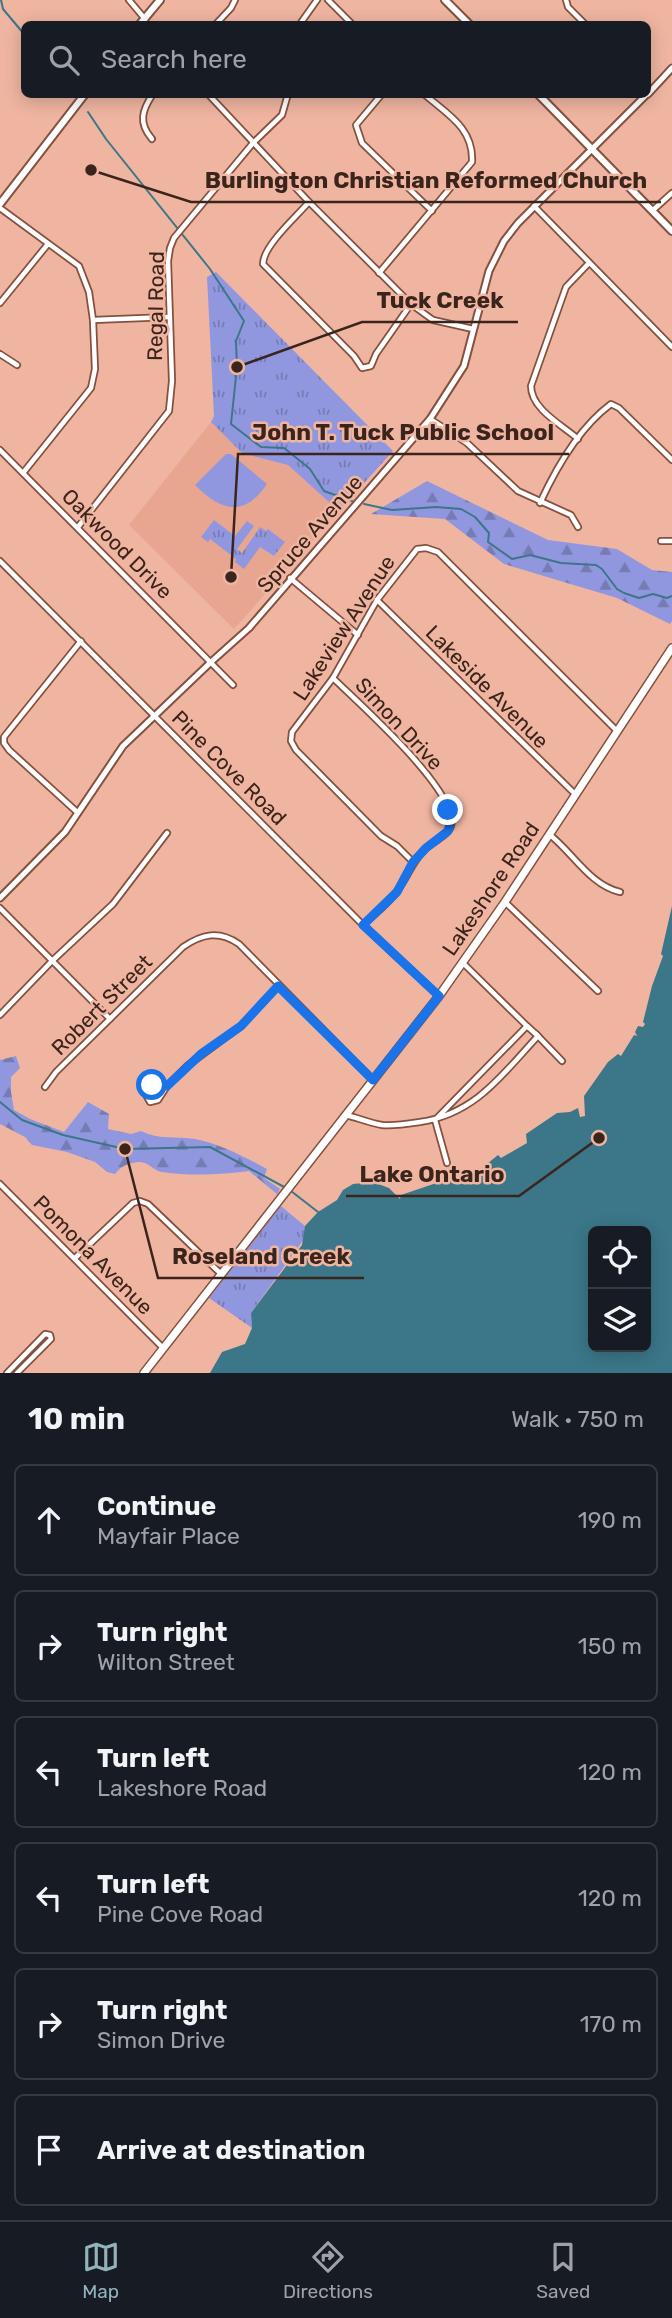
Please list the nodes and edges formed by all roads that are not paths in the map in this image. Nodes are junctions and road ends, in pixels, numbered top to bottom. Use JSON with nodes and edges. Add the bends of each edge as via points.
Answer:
{"nodes":[{"id":1,"x":129,"y":0,"type":"edge"},
{"id":2,"x":160,"y":0,"type":"edge"},
{"id":3,"x":235,"y":0,"type":"edge"},
{"id":4,"x":317,"y":0,"type":"edge"},
{"id":5,"x":328,"y":0,"type":"edge"},
{"id":6,"x":447,"y":0,"type":"edge"},
{"id":7,"x":566,"y":0,"type":"edge"},
{"id":8,"x":141,"y":21,"type":"edge"},
{"id":9,"x":143,"y":21,"type":"edge"},
{"id":10,"x":219,"y":21,"type":"edge"},
{"id":11,"x":302,"y":21,"type":"edge"},
{"id":12,"x":349,"y":21,"type":"edge"},
{"id":13,"x":466,"y":21,"type":"edge"},
{"id":14,"x":582,"y":21,"type":"edge"},
{"id":15,"x":672,"y":68,"type":"edge"},
{"id":16,"x":651,"y":89,"type":"edge"},
{"id":17,"x":83,"y":98,"type":"edge"},
{"id":18,"x":151,"y":98,"type":"edge"},
{"id":19,"x":212,"y":98,"type":"edge"},
{"id":20,"x":287,"y":98,"type":"edge"},
{"id":21,"x":379,"y":98,"type":"edge"},
{"id":22,"x":429,"y":98,"type":"edge"},
{"id":23,"x":542,"y":98,"type":"edge"},
{"id":24,"x":642,"y":98,"type":"edge"},
{"id":25,"x":152,"y":139,"type":"dead end"},
{"id":26,"x":253,"y":144,"type":"junction"},
{"id":27,"x":591,"y":149,"type":"junction"},
{"id":28,"x":672,"y":192,"type":"edge"},
{"id":29,"x":309,"y":202,"type":"junction"},
{"id":30,"x":0,"y":206,"type":"edge"},
{"id":31,"x":534,"y":206,"type":"junction"},
{"id":32,"x":432,"y":211,"type":"junction"},
{"id":33,"x":652,"y":211,"type":"junction"},
{"id":34,"x":672,"y":231,"type":"edge"},
{"id":35,"x":48,"y":244,"type":"junction"},
{"id":36,"x":589,"y":263,"type":"junction"},
{"id":37,"x":379,"y":273,"type":"junction"},
{"id":38,"x":0,"y":303,"type":"edge"},
{"id":39,"x":411,"y":304,"type":"junction"},
{"id":40,"x":169,"y":317,"type":"junction"},
{"id":41,"x":93,"y":320,"type":"junction"},
{"id":42,"x":473,"y":329,"type":"junction"},
{"id":43,"x":672,"y":347,"type":"edge"},
{"id":44,"x":0,"y":354,"type":"edge"},
{"id":45,"x":17,"y":365,"type":"dead end"},
{"id":46,"x":430,"y":419,"type":"junction"},
{"id":47,"x":578,"y":439,"type":"junction"},
{"id":48,"x":0,"y":450,"type":"edge"},
{"id":49,"x":672,"y":460,"type":"edge"},
{"id":50,"x":23,"y":472,"type":"junction"},
{"id":51,"x":540,"y":503,"type":"junction"},
{"id":52,"x":78,"y":527,"type":"junction"},
{"id":53,"x":578,"y":527,"type":"dead end"},
{"id":54,"x":661,"y":541,"type":"dead end"},
{"id":55,"x":672,"y":541,"type":"edge"},
{"id":56,"x":0,"y":561,"type":"edge"},
{"id":57,"x":290,"y":578,"type":"junction"},
{"id":58,"x":377,"y":600,"type":"junction"},
{"id":59,"x":358,"y":635,"type":"junction"},
{"id":60,"x":81,"y":641,"type":"junction"},
{"id":61,"x":672,"y":648,"type":"edge"},
{"id":62,"x":211,"y":662,"type":"junction"},
{"id":63,"x":333,"y":678,"type":"junction"},
{"id":64,"x":233,"y":685,"type":"dead end"},
{"id":65,"x":154,"y":715,"type":"junction"},
{"id":66,"x":617,"y":731,"type":"junction"},
{"id":67,"x":576,"y":794,"type":"junction"},
{"id":68,"x":77,"y":812,"type":"junction"},
{"id":69,"x":167,"y":833,"type":"dead end"},
{"id":70,"x":549,"y":835,"type":"junction"},
{"id":71,"x":413,"y":862,"type":"junction"},
{"id":72,"x":620,"y":892,"type":"dead end"},
{"id":73,"x":0,"y":898,"type":"edge"},
{"id":74,"x":505,"y":902,"type":"junction"},
{"id":75,"x":0,"y":908,"type":"edge"},
{"id":76,"x":363,"y":925,"type":"junction"},
{"id":77,"x":52,"y":961,"type":"junction"},
{"id":78,"x":463,"y":963,"type":"junction"},
{"id":79,"x":278,"y":986,"type":"junction"},
{"id":80,"x":598,"y":991,"type":"dead end"},
{"id":81,"x":439,"y":996,"type":"junction"},
{"id":82,"x":0,"y":1015,"type":"edge"},
{"id":83,"x":110,"y":1019,"type":"junction"},
{"id":84,"x":538,"y":1036,"type":"junction"},
{"id":85,"x":562,"y":1061,"type":"dead end"},
{"id":86,"x":373,"y":1080,"type":"junction"},
{"id":87,"x":167,"y":1086,"type":"junction"},
{"id":88,"x":45,"y":1087,"type":"dead end"},
{"id":89,"x":345,"y":1115,"type":"junction"},
{"id":90,"x":435,"y":1120,"type":"junction"},
{"id":91,"x":447,"y":1163,"type":"dead end"},
{"id":92,"x":0,"y":1184,"type":"edge"},
{"id":93,"x":75,"y":1258,"type":"junction"},
{"id":94,"x":222,"y":1275,"type":"junction"},
{"id":95,"x":164,"y":1349,"type":"junction"},
{"id":96,"x":7,"y":1373,"type":"edge"},
{"id":97,"x":17,"y":1373,"type":"edge"},
{"id":98,"x":145,"y":1373,"type":"edge"}],
"edges":[{"from":1,"to":8,"type":"street"},
{"from":2,"to":9,"type":"main road"},
{"from":3,"to":10,"type":"street"},
{"from":4,"to":11,"type":"street"},
{"from":5,"to":12,"type":"street"},
{"from":6,"to":13,"type":"main road"},
{"from":7,"to":14,"type":"street"},
{"from":15,"to":16,"type":"street","name":"Spruce Avenue"},
{"from":17,"to":30,"type":"main road"},
{"from":18,"to":25,"type":"street","via":[[142,121]]},
{"from":19,"to":26,"type":"street"},
{"from":20,"to":26,"type":"street","name":"Regal Road","via":[[282,115]]},
{"from":21,"to":32,"type":"street","via":[[356,125],[362,143]]},
{"from":22,"to":32,"type":"street","via":[[461,126],[473,150],[472,162]]},
{"from":23,"to":27,"type":"main road"},
{"from":24,"to":27,"type":"street","name":"Spruce Avenue"},
{"from":26,"to":29,"type":"street"},
{"from":26,"to":40,"type":"street","name":"Regal Road","via":[[183,226],[170,248]]},
{"from":27,"to":31,"type":"street","name":"Spruce Avenue"},
{"from":27,"to":33,"type":"main road"},
{"from":28,"to":33,"type":"street"},
{"from":29,"to":37,"type":"street"},
{"from":29,"to":39,"type":"street","via":[[268,248],[263,264],[357,364],[371,366]]},
{"from":30,"to":35,"type":"street"},
{"from":31,"to":36,"type":"street"},
{"from":31,"to":42,"type":"street","name":"Spruce Avenue","via":[[489,271]]},
{"from":32,"to":37,"type":"street"},
{"from":33,"to":34,"type":"main road"},
{"from":35,"to":38,"type":"street"},
{"from":35,"to":41,"type":"street","via":[[79,266]]},
{"from":36,"to":43,"type":"street"},
{"from":36,"to":47,"type":"street","via":[[566,286],[531,386],[536,403]]},
{"from":37,"to":39,"type":"street"},
{"from":39,"to":42,"type":"street","via":[[433,320]]},
{"from":40,"to":41,"type":"street"},
{"from":40,"to":52,"type":"street","name":"Regal Road","via":[[169,411]]},
{"from":41,"to":50,"type":"street","via":[[92,388]]},
{"from":42,"to":46,"type":"street","name":"Spruce Avenue","via":[[464,366]]},
{"from":44,"to":45,"type":"street"},
{"from":46,"to":51,"type":"street","via":[[467,443],[518,491]]},
{"from":46,"to":57,"type":"street","name":"Spruce Avenue"},
{"from":47,"to":49,"type":"street","via":[[611,404]]},
{"from":47,"to":51,"type":"street"},
{"from":48,"to":50,"type":"street","name":"Oakwood Drive"},
{"from":50,"to":52,"type":"street","name":"Oakwood Drive"},
{"from":51,"to":53,"type":"street","via":[[571,515]]},
{"from":52,"to":62,"type":"street","name":"Oakwood Drive"},
{"from":54,"to":55,"type":"street"},
{"from":56,"to":60,"type":"street","name":"Pine Cove Road"},
{"from":57,"to":59,"type":"street"},
{"from":57,"to":62,"type":"street","name":"Spruce Avenue","via":[[249,628]]},
{"from":58,"to":59,"type":"street","name":"Lakeview Avenue"},
{"from":58,"to":66,"type":"street","name":"Lakeview Avenue","via":[[416,549],[438,552]]},
{"from":58,"to":67,"type":"street","name":"Lakeside Avenue"},
{"from":59,"to":63,"type":"street","name":"Lakeview Avenue"},
{"from":60,"to":65,"type":"street","name":"Pine Cove Road"},
{"from":60,"to":68,"type":"street","via":[[4,737],[9,750]]},
{"from":61,"to":66,"type":"main road","name":"Lakeshore Road"},
{"from":62,"to":64,"type":"street","name":"Oakwood Drive"},
{"from":62,"to":65,"type":"street","name":"Spruce Avenue"},
{"from":63,"to":71,"type":"street","name":"Simon Drive","via":[[410,753],[448,810],[448,831]]},
{"from":63,"to":71,"type":"street","name":"Lakeview Avenue","via":[[292,732],[291,741],[381,836]]},
{"from":65,"to":68,"type":"street","name":"Spruce Avenue","via":[[111,761]]},
{"from":65,"to":76,"type":"street","name":"Pine Cove Road"},
{"from":66,"to":67,"type":"main road","name":"Lakeshore Road"},
{"from":67,"to":70,"type":"main road","name":"Lakeshore Road"},
{"from":68,"to":73,"type":"street","name":"Spruce Avenue","via":[[65,832]]},
{"from":69,"to":77,"type":"street","via":[[113,904]]},
{"from":70,"to":72,"type":"street","via":[[599,882]]},
{"from":70,"to":74,"type":"main road","name":"Lakeshore Road"},
{"from":71,"to":76,"type":"street","name":"Simon Drive","via":[[397,892]]},
{"from":74,"to":78,"type":"main road","name":"Lakeshore Road"},
{"from":74,"to":80,"type":"street"},
{"from":75,"to":77,"type":"street"},
{"from":76,"to":81,"type":"street","name":"Pine Cove Road"},
{"from":77,"to":82,"type":"street"},
{"from":77,"to":83,"type":"street"},
{"from":78,"to":81,"type":"main road","name":"Lakeshore Road"},
{"from":78,"to":84,"type":"street"},
{"from":79,"to":83,"type":"street","name":"Robert Street","via":[[229,937],[211,934],[183,947]]},
{"from":79,"to":86,"type":"street"},
{"from":79,"to":87,"type":"street","via":[[241,1026]]},
{"from":81,"to":86,"type":"main road","name":"Lakeshore Road"},
{"from":83,"to":88,"type":"street","name":"Robert Street"},
{"from":84,"to":85,"type":"street"},
{"from":84,"to":90,"type":"street","via":[[473,1102]]},
{"from":84,"to":90,"type":"street","via":[[527,1026]]},
{"from":86,"to":89,"type":"main road","name":"Lakeshore Road"},
{"from":87,"to":87,"type":"street","via":[[158,1100],[146,1098],[149,1086]]},
{"from":89,"to":90,"type":"street","via":[[382,1125]]},
{"from":89,"to":94,"type":"main road","name":"Lakeshore Road"},
{"from":90,"to":91,"type":"street"},
{"from":92,"to":93,"type":"street","name":"Pomona Avenue"},
{"from":93,"to":94,"type":"street","via":[[140,1201]]},
{"from":93,"to":95,"type":"street","name":"Pomona Avenue"},
{"from":94,"to":95,"type":"main road","name":"Lakeshore Road"},
{"from":95,"to":98,"type":"main road","name":"Lakeshore Road"},
{"from":96,"to":97,"type":"street","via":[[45,1334],[50,1335]]}]}
